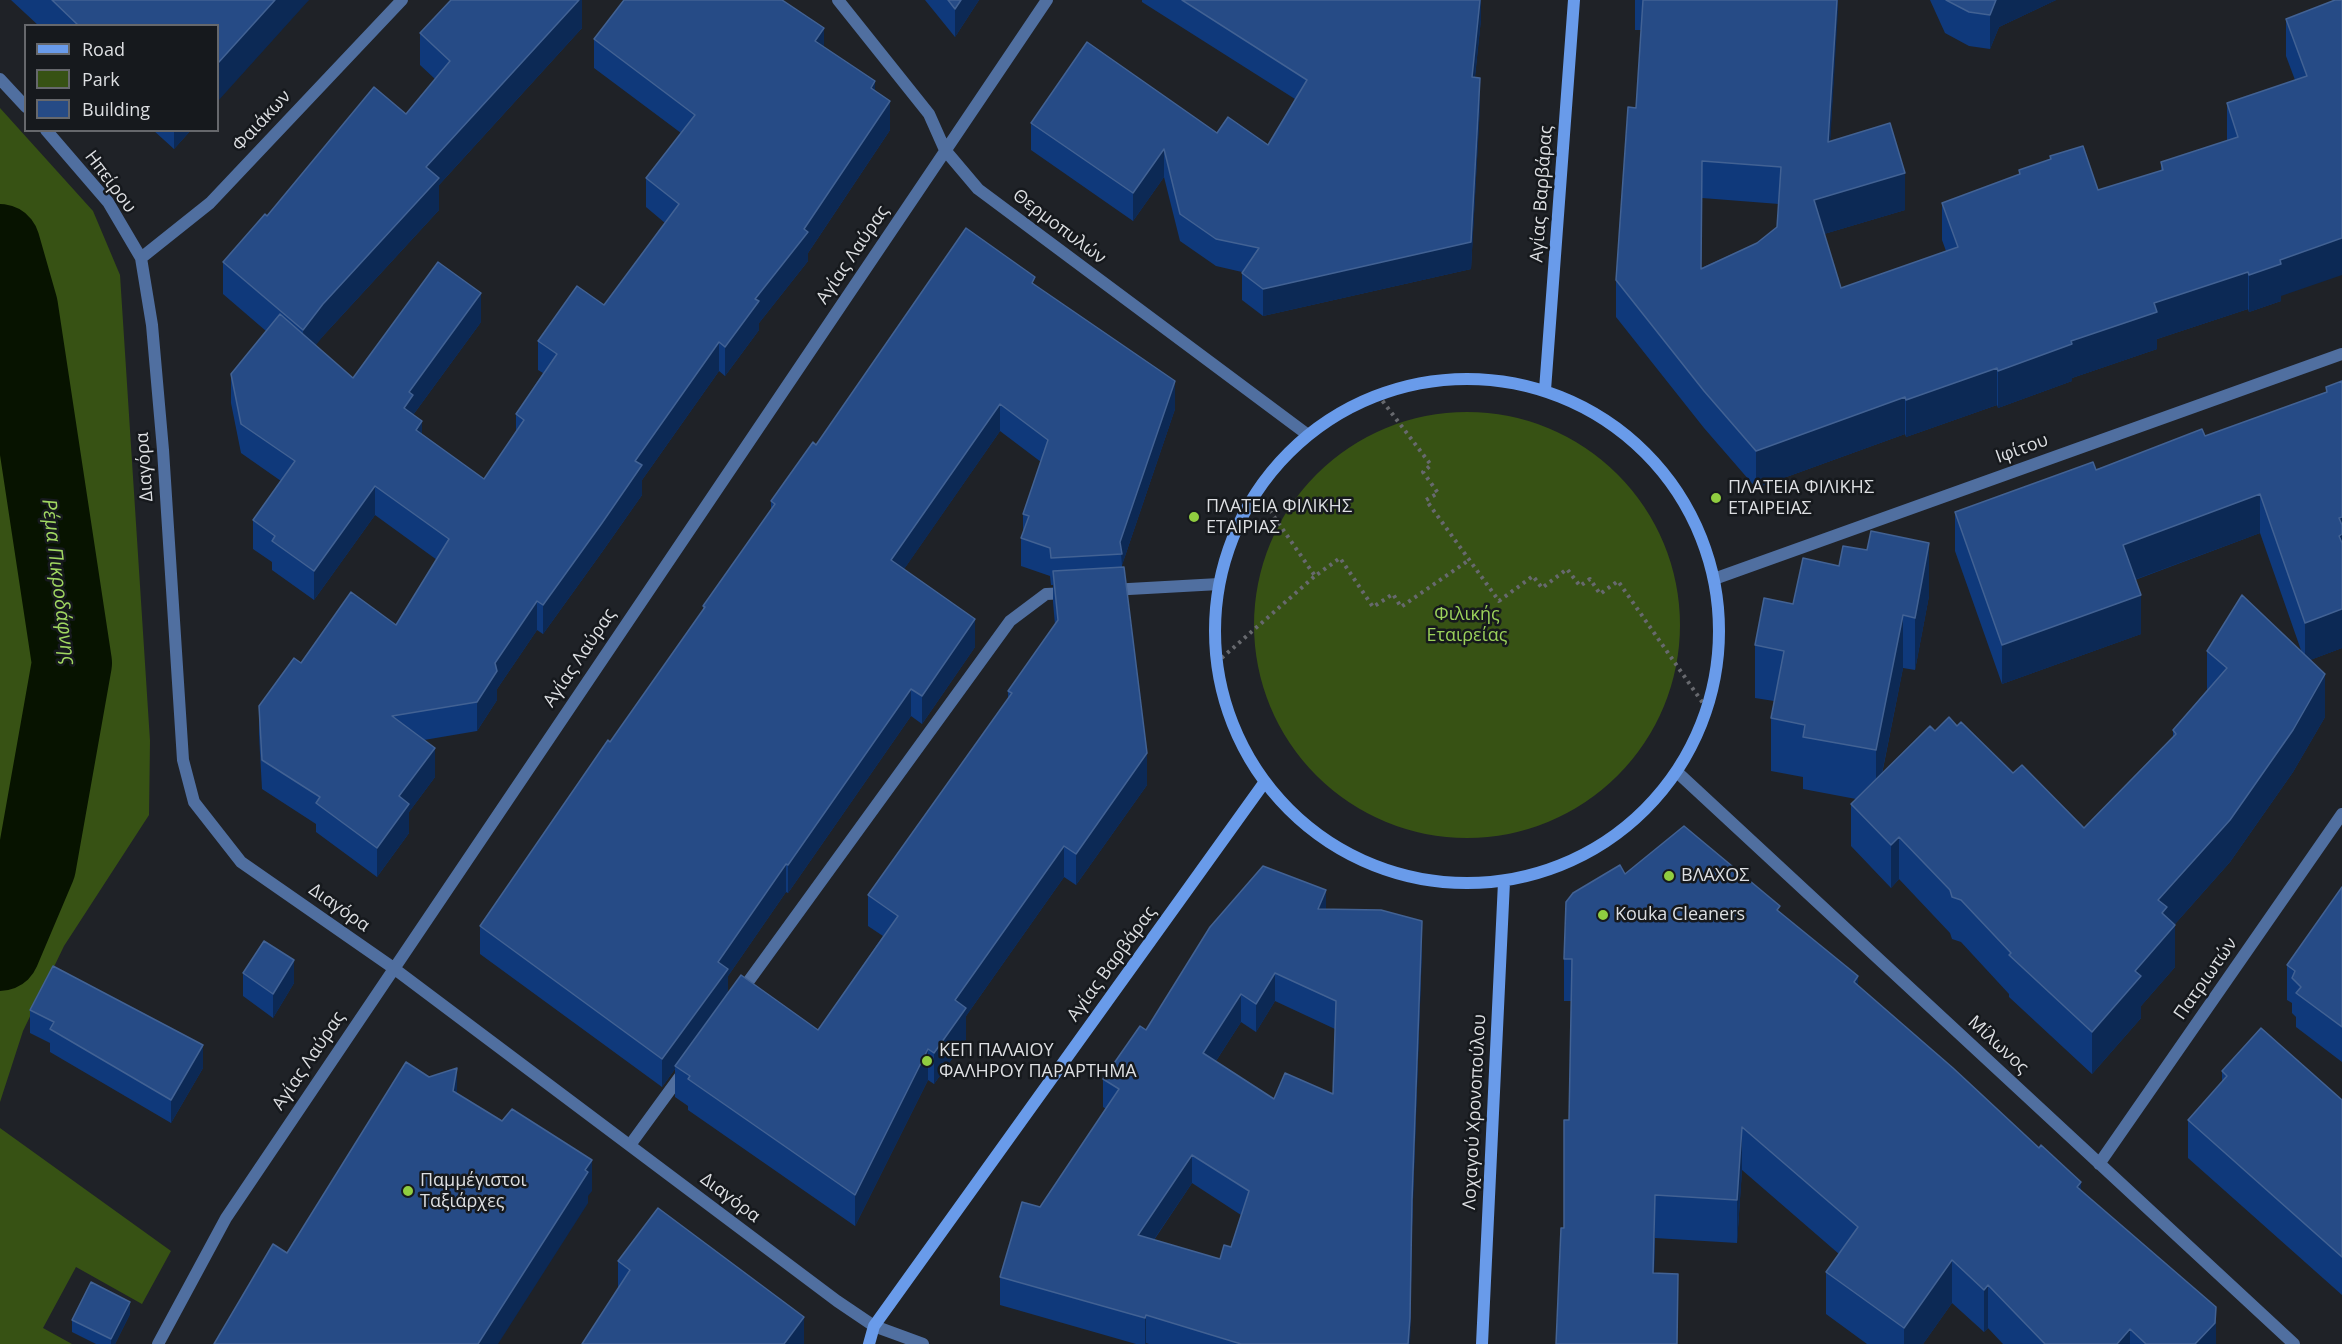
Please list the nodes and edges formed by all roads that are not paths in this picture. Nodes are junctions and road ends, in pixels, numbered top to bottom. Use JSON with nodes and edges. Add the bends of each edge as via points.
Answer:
{"nodes":[{"id":1,"x":402,"y":0,"type":"edge"},
{"id":2,"x":838,"y":0,"type":"edge"},
{"id":3,"x":1047,"y":0,"type":"edge"},
{"id":4,"x":1574,"y":0,"type":"edge"},
{"id":5,"x":0,"y":79,"type":"edge"},
{"id":6,"x":24,"y":105,"type":"edge"},
{"id":7,"x":48,"y":132,"type":"edge"},
{"id":8,"x":945,"y":150,"type":"junction"},
{"id":9,"x":141,"y":258,"type":"junction"},
{"id":10,"x":2342,"y":354,"type":"edge"},
{"id":11,"x":1545,"y":390,"type":"junction"},
{"id":12,"x":1308,"y":435,"type":"junction"},
{"id":13,"x":1714,"y":579,"type":"junction"},
{"id":14,"x":1219,"y":584,"type":"junction"},
{"id":15,"x":1677,"y":772,"type":"junction"},
{"id":16,"x":1264,"y":783,"type":"junction"},
{"id":17,"x":2342,"y":814,"type":"edge"},
{"id":18,"x":1504,"y":882,"type":"junction"},
{"id":19,"x":393,"y":968,"type":"junction"},
{"id":20,"x":735,"y":999,"type":"edge"},
{"id":21,"x":693,"y":1058,"type":"edge"},
{"id":22,"x":630,"y":1145,"type":"junction"},
{"id":23,"x":2099,"y":1164,"type":"junction"},
{"id":24,"x":874,"y":1326,"type":"junction"},
{"id":25,"x":158,"y":1344,"type":"edge"},
{"id":26,"x":869,"y":1344,"type":"edge"},
{"id":27,"x":924,"y":1344,"type":"edge"},
{"id":28,"x":1482,"y":1344,"type":"edge"},
{"id":29,"x":2294,"y":1344,"type":"edge"}],
"edges":[{"from":1,"to":9,"type":"street","name":"Φαιάκων","via":[[210,203]]},
{"from":2,"to":8,"type":"street","name":"Θερμοπυλών","via":[[929,114]]},
{"from":3,"to":8,"type":"street","name":"Αγίας Λαύρας"},
{"from":4,"to":11,"type":"street","name":"Αγίας Βαρβάρας"},
{"from":5,"to":6,"type":"street"},
{"from":7,"to":9,"type":"street","name":"Ηπείρου","via":[[108,202]]},
{"from":8,"to":12,"type":"street","name":"Θερμοπυλών","via":[[978,189]]},
{"from":8,"to":19,"type":"street","name":"Αγίας Λαύρας"},
{"from":9,"to":19,"type":"street","name":"Διαγόρα","via":[[152,325],[162,438],[183,760],[194,802],[241,862]]},
{"from":10,"to":13,"type":"street","name":"Ιφίτου"},
{"from":11,"to":12,"type":"street","via":[[1504,381],[1461,378],[1419,383],[1378,395],[1341,412]]},
{"from":11,"to":13,"type":"street","via":[[1613,424],[1642,448],[1688,508]]},
{"from":12,"to":14,"type":"street","via":[[1257,492],[1233,536]]},
{"from":13,"to":15,"type":"street","via":[[1719,622],[1717,666],[1707,709]]},
{"from":14,"to":16,"type":"street","via":[[1216,663],[1225,704],[1240,742]]},
{"from":14,"to":20,"type":"street","via":[[1046,594],[1010,621]]},
{"from":15,"to":18,"type":"street","via":[[1630,824],[1572,862]]},
{"from":15,"to":23,"type":"street","name":"Μίλωνος"},
{"from":16,"to":18,"type":"street","via":[[1292,814],[1328,843],[1368,865],[1412,879],[1459,885]]},
{"from":16,"to":24,"type":"street","name":"Αγίας Βαρβάρας"},
{"from":17,"to":23,"type":"street","name":"Πατριωτών"},
{"from":18,"to":28,"type":"street","name":"Λοχαγού Χρονοπούλου"},
{"from":19,"to":22,"type":"street","name":"Διαγόρα"},
{"from":19,"to":25,"type":"street","name":"Αγίας Λαύρας","via":[[226,1218]]},
{"from":21,"to":22,"type":"street"},
{"from":22,"to":24,"type":"street","name":"Διαγόρα"},
{"from":23,"to":29,"type":"street","name":"Μίλωνος"},
{"from":24,"to":26,"type":"street","name":"Αγίας Βαρβάρας"},
{"from":24,"to":27,"type":"street","name":"Διαγόρα"}]}
